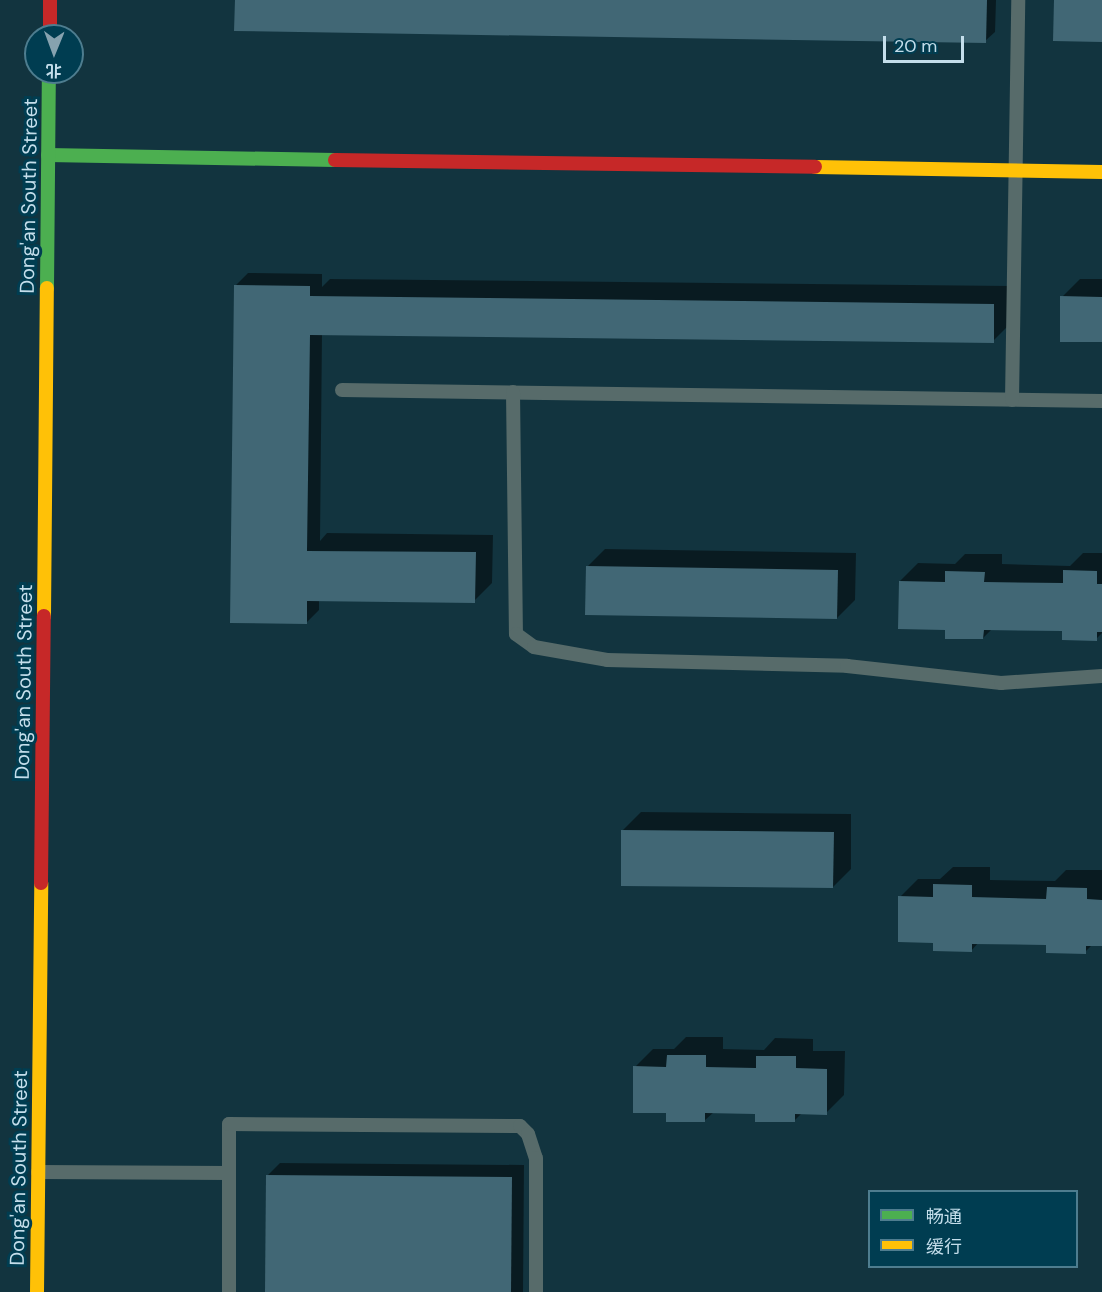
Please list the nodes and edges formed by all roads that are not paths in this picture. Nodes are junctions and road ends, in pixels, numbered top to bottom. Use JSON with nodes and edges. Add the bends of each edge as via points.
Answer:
{"nodes":[{"id":1,"x":50,"y":0,"type":"edge"},
{"id":2,"x":1018,"y":0,"type":"edge"},
{"id":3,"x":50,"y":24,"type":"edge"},
{"id":4,"x":49,"y":84,"type":"edge"},
{"id":5,"x":48,"y":154,"type":"junction"},
{"id":6,"x":1016,"y":171,"type":"junction"},
{"id":7,"x":1102,"y":172,"type":"edge"},
{"id":8,"x":342,"y":390,"type":"dead end"},
{"id":9,"x":513,"y":392,"type":"junction"},
{"id":10,"x":1012,"y":400,"type":"junction"},
{"id":11,"x":1102,"y":401,"type":"edge"},
{"id":12,"x":1102,"y":675,"type":"edge"},
{"id":13,"x":38,"y":1172,"type":"junction"},
{"id":14,"x":229,"y":1173,"type":"junction"},
{"id":15,"x":37,"y":1292,"type":"edge"},
{"id":16,"x":229,"y":1292,"type":"edge"},
{"id":17,"x":536,"y":1292,"type":"edge"}],
"edges":[{"from":1,"to":3,"type":"main road"},
{"from":2,"to":6,"type":"lane"},
{"from":4,"to":5,"type":"main road","name":"Dong'an South Street"},
{"from":5,"to":6,"type":"main road"},
{"from":5,"to":13,"type":"main road","name":"Dong'an South Street"},
{"from":6,"to":7,"type":"main road"},
{"from":6,"to":10,"type":"lane"},
{"from":8,"to":9,"type":"lane"},
{"from":9,"to":10,"type":"lane"},
{"from":9,"to":12,"type":"lane","via":[[516,634],[534,647],[607,660],[846,666],[1001,683]]},
{"from":10,"to":11,"type":"lane"},
{"from":13,"to":14,"type":"lane"},
{"from":13,"to":15,"type":"main road","name":"Dong'an South Street"},
{"from":14,"to":16,"type":"lane"},
{"from":14,"to":17,"type":"lane","via":[[230,1124],[520,1126],[528,1134],[536,1158]]}]}
